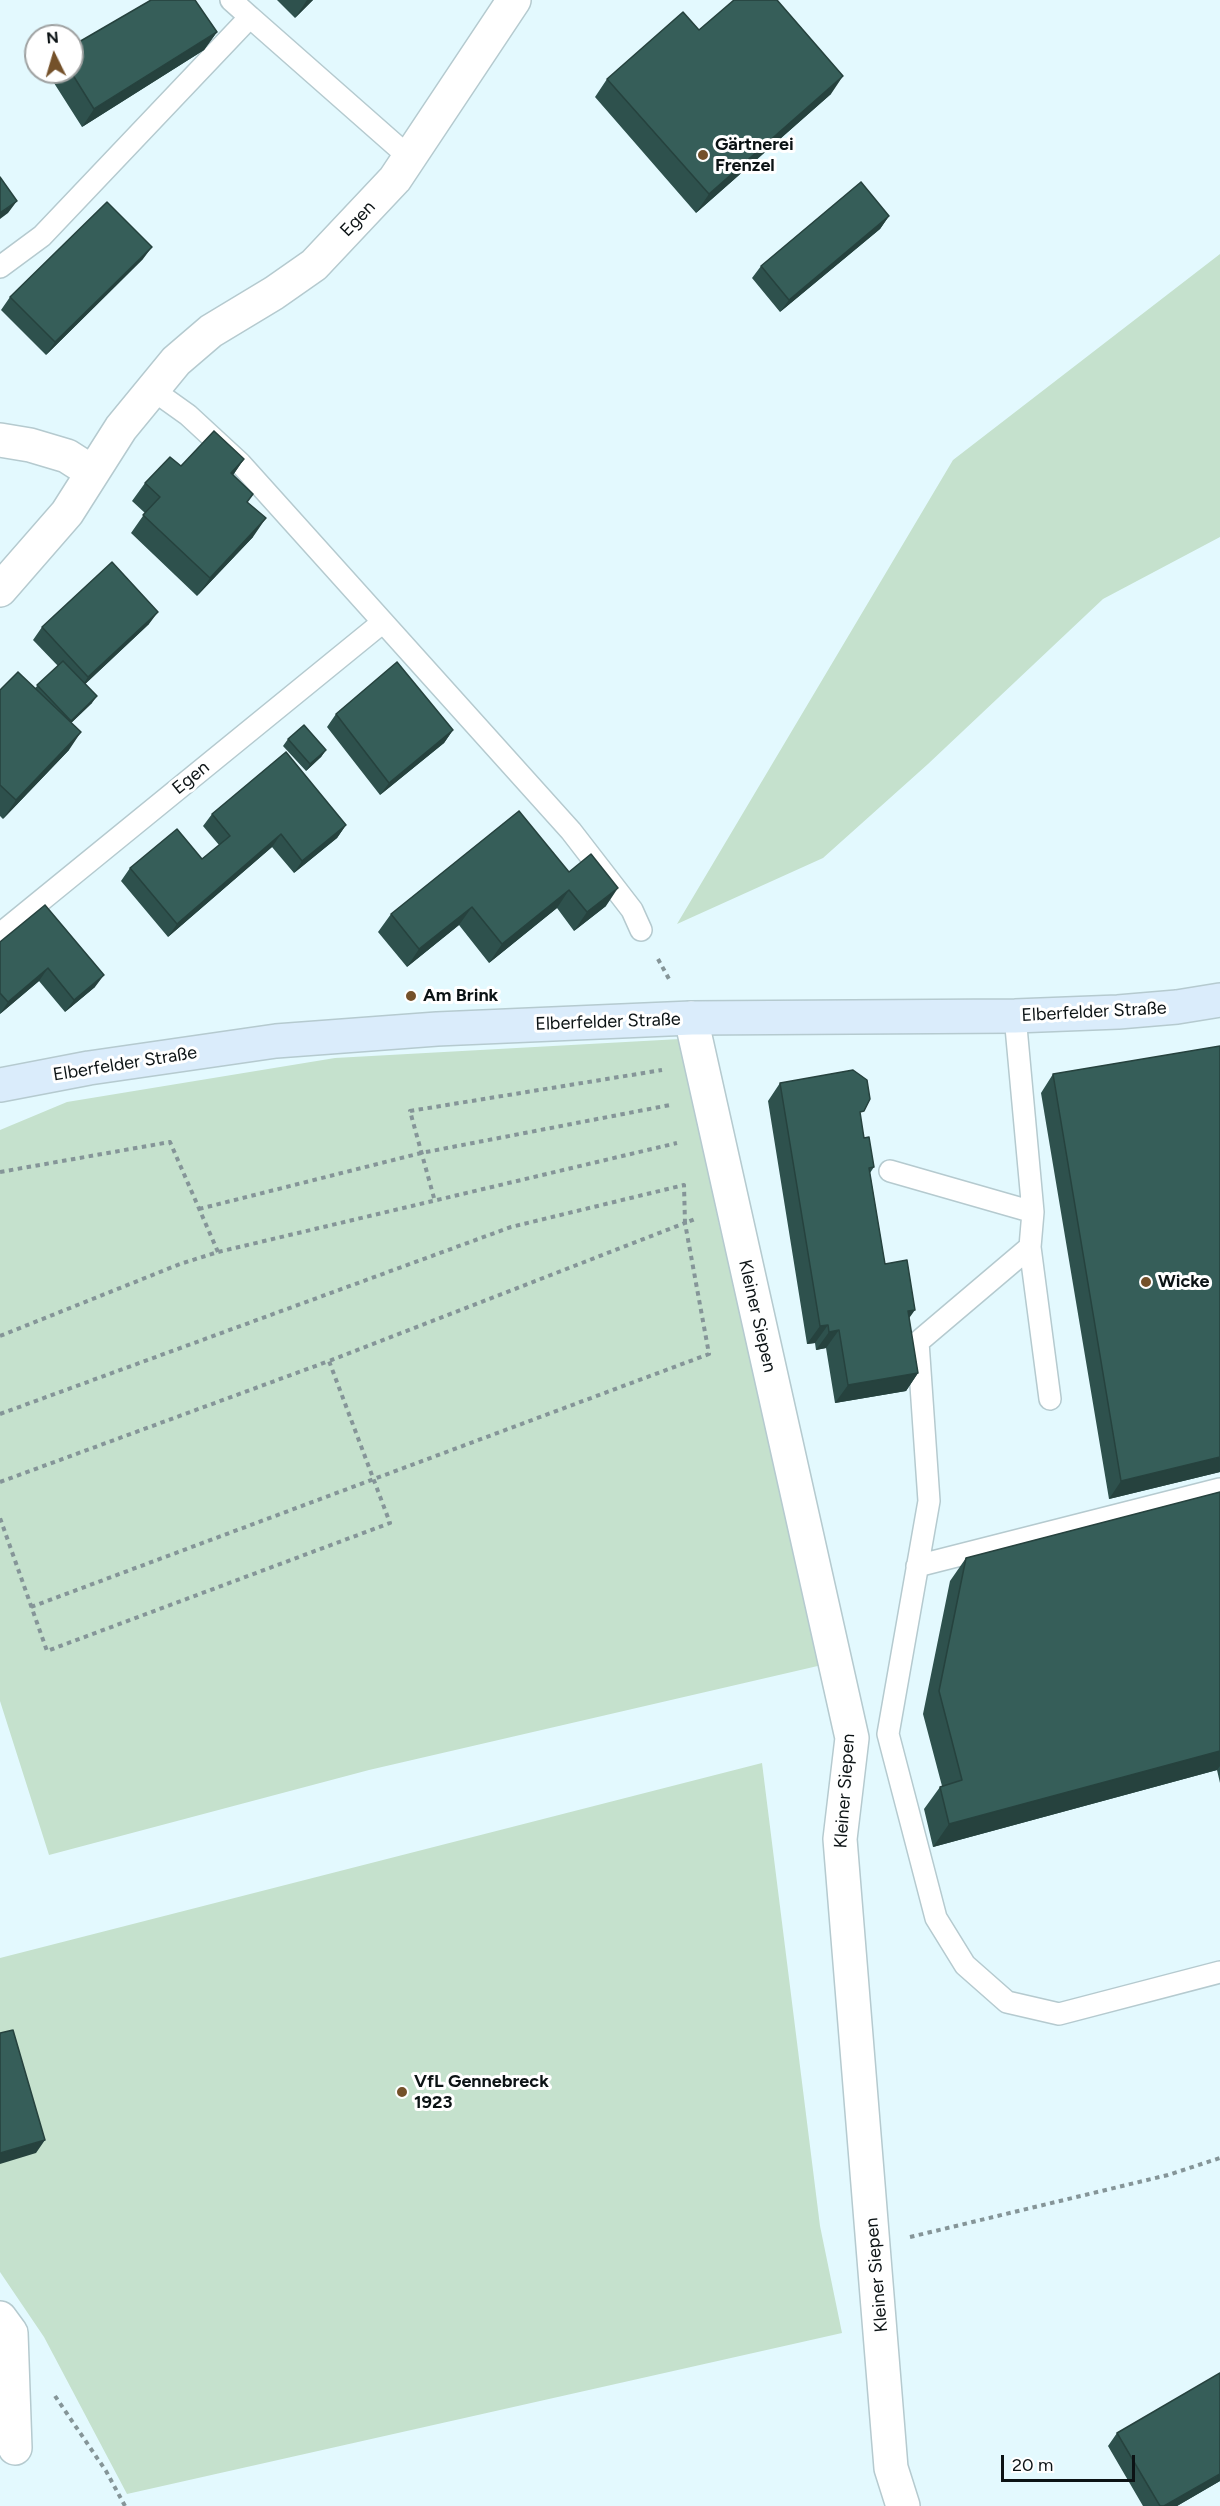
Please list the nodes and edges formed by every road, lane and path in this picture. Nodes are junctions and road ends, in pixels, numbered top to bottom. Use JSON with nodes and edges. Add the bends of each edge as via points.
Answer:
{"nodes":[{"id":1,"x":231,"y":0,"type":"edge"},
{"id":2,"x":514,"y":0,"type":"edge"},
{"id":3,"x":250,"y":17,"type":"junction"},
{"id":4,"x":410,"y":158,"type":"junction"},
{"id":5,"x":0,"y":267,"type":"edge"},
{"id":6,"x":153,"y":390,"type":"junction"},
{"id":7,"x":0,"y":440,"type":"edge"},
{"id":8,"x":92,"y":472,"type":"junction"},
{"id":9,"x":0,"y":590,"type":"edge"},
{"id":10,"x":383,"y":622,"type":"junction"},
{"id":11,"x":641,"y":930,"type":"joint"},
{"id":12,"x":0,"y":934,"type":"edge"},
{"id":13,"x":1220,"y":1000,"type":"edge"},
{"id":14,"x":1015,"y":1016,"type":"junction"},
{"id":15,"x":691,"y":1018,"type":"junction"},
{"id":16,"x":665,"y":1070,"type":"dead end"},
{"id":17,"x":0,"y":1085,"type":"edge"},
{"id":18,"x":669,"y":1093,"type":"dead end"},
{"id":19,"x":670,"y":1105,"type":"junction"},
{"id":20,"x":672,"y":1114,"type":"dead end"},
{"id":21,"x":675,"y":1133,"type":"dead end"},
{"id":22,"x":677,"y":1142,"type":"junction"},
{"id":23,"x":422,"y":1153,"type":"junction"},
{"id":24,"x":678,"y":1153,"type":"dead end"},
{"id":25,"x":890,"y":1171,"type":"dead end"},
{"id":26,"x":0,"y":1172,"type":"edge"},
{"id":27,"x":682,"y":1174,"type":"dead end"},
{"id":28,"x":684,"y":1185,"type":"junction"},
{"id":29,"x":434,"y":1198,"type":"junction"},
{"id":30,"x":733,"y":1208,"type":"junction"},
{"id":31,"x":199,"y":1209,"type":"junction"},
{"id":32,"x":1033,"y":1212,"type":"junction"},
{"id":33,"x":685,"y":1222,"type":"junction"},
{"id":34,"x":1030,"y":1247,"type":"junction"},
{"id":35,"x":218,"y":1252,"type":"junction"},
{"id":36,"x":0,"y":1336,"type":"edge"},
{"id":37,"x":329,"y":1361,"type":"junction"},
{"id":38,"x":1050,"y":1400,"type":"dead end"},
{"id":39,"x":0,"y":1414,"type":"edge"},
{"id":40,"x":375,"y":1479,"type":"junction"},
{"id":41,"x":0,"y":1482,"type":"edge"},
{"id":42,"x":1220,"y":1489,"type":"edge"},
{"id":43,"x":0,"y":1518,"type":"edge"},
{"id":44,"x":917,"y":1566,"type":"junction"},
{"id":45,"x":31,"y":1607,"type":"junction"},
{"id":46,"x":1220,"y":1972,"type":"edge"},
{"id":47,"x":1220,"y":2158,"type":"edge"},
{"id":48,"x":875,"y":2246,"type":"junction"},
{"id":49,"x":0,"y":2318,"type":"edge"},
{"id":50,"x":52,"y":2392,"type":"dead end"},
{"id":51,"x":15,"y":2448,"type":"dead end"},
{"id":52,"x":125,"y":2506,"type":"edge"},
{"id":53,"x":903,"y":2506,"type":"edge"}],
"edges":[{"from":1,"to":3,"type":"lane"},
{"from":2,"to":4,"type":"street","name":"Egen"},
{"from":3,"to":4,"type":"lane"},
{"from":3,"to":5,"type":"lane","via":[[42,236]]},
{"from":4,"to":6,"type":"street","name":"Egen","via":[[314,264],[211,332],[176,361]]},
{"from":6,"to":8,"type":"street","name":"Egen","via":[[120,428]]},
{"from":6,"to":10,"type":"lane","via":[[188,415],[240,463]]},
{"from":7,"to":8,"type":"street","via":[[67,456]]},
{"from":8,"to":9,"type":"street","name":"Egen","via":[[67,513]]},
{"from":10,"to":11,"type":"lane","via":[[571,831],[632,910]]},
{"from":10,"to":12,"type":"lane","name":"Egen"},
{"from":11,"to":15,"type":"path"},
{"from":13,"to":14,"type":"main road","name":"Elberfelder Straße","via":[[1130,1011]]},
{"from":14,"to":15,"type":"main road","name":"Elberfelder Straße"},
{"from":14,"to":32,"type":"lane"},
{"from":15,"to":17,"type":"main road","name":"Elberfelder Straße","via":[[437,1029],[276,1041]]},
{"from":15,"to":30,"type":"street","name":"Kleiner Siepen"},
{"from":16,"to":23,"type":"path","via":[[410,1111]]},
{"from":18,"to":19,"type":"path"},
{"from":19,"to":20,"type":"path"},
{"from":19,"to":23,"type":"path"},
{"from":21,"to":22,"type":"path"},
{"from":22,"to":24,"type":"path"},
{"from":22,"to":29,"type":"path"},
{"from":23,"to":29,"type":"path"},
{"from":23,"to":31,"type":"path"},
{"from":25,"to":32,"type":"lane"},
{"from":26,"to":31,"type":"path","via":[[170,1142]]},
{"from":27,"to":28,"type":"path"},
{"from":28,"to":33,"type":"path"},
{"from":28,"to":39,"type":"path","via":[[511,1227]]},
{"from":29,"to":35,"type":"path"},
{"from":30,"to":33,"type":"path"},
{"from":30,"to":48,"type":"street","name":"Kleiner Siepen","via":[[852,1738],[840,1839]]},
{"from":31,"to":35,"type":"path"},
{"from":32,"to":34,"type":"lane"},
{"from":33,"to":37,"type":"path"},
{"from":33,"to":40,"type":"path","via":[[709,1354]]},
{"from":34,"to":38,"type":"lane"},
{"from":34,"to":44,"type":"lane","via":[[918,1342],[929,1501]]},
{"from":35,"to":36,"type":"path"},
{"from":37,"to":40,"type":"path"},
{"from":37,"to":41,"type":"path"},
{"from":40,"to":45,"type":"path"},
{"from":40,"to":45,"type":"path","via":[[390,1522],[47,1651]]},
{"from":42,"to":44,"type":"lane"},
{"from":43,"to":45,"type":"path"},
{"from":44,"to":46,"type":"lane","via":[[888,1734],[936,1918],[965,1965],[1007,2002],[1059,2014]]},
{"from":47,"to":48,"type":"path","via":[[1168,2175]]},
{"from":48,"to":53,"type":"street","name":"Kleiner Siepen","via":[[891,2468]]},
{"from":49,"to":51,"type":"street","via":[[11,2333]]},
{"from":50,"to":52,"type":"path"}]}
